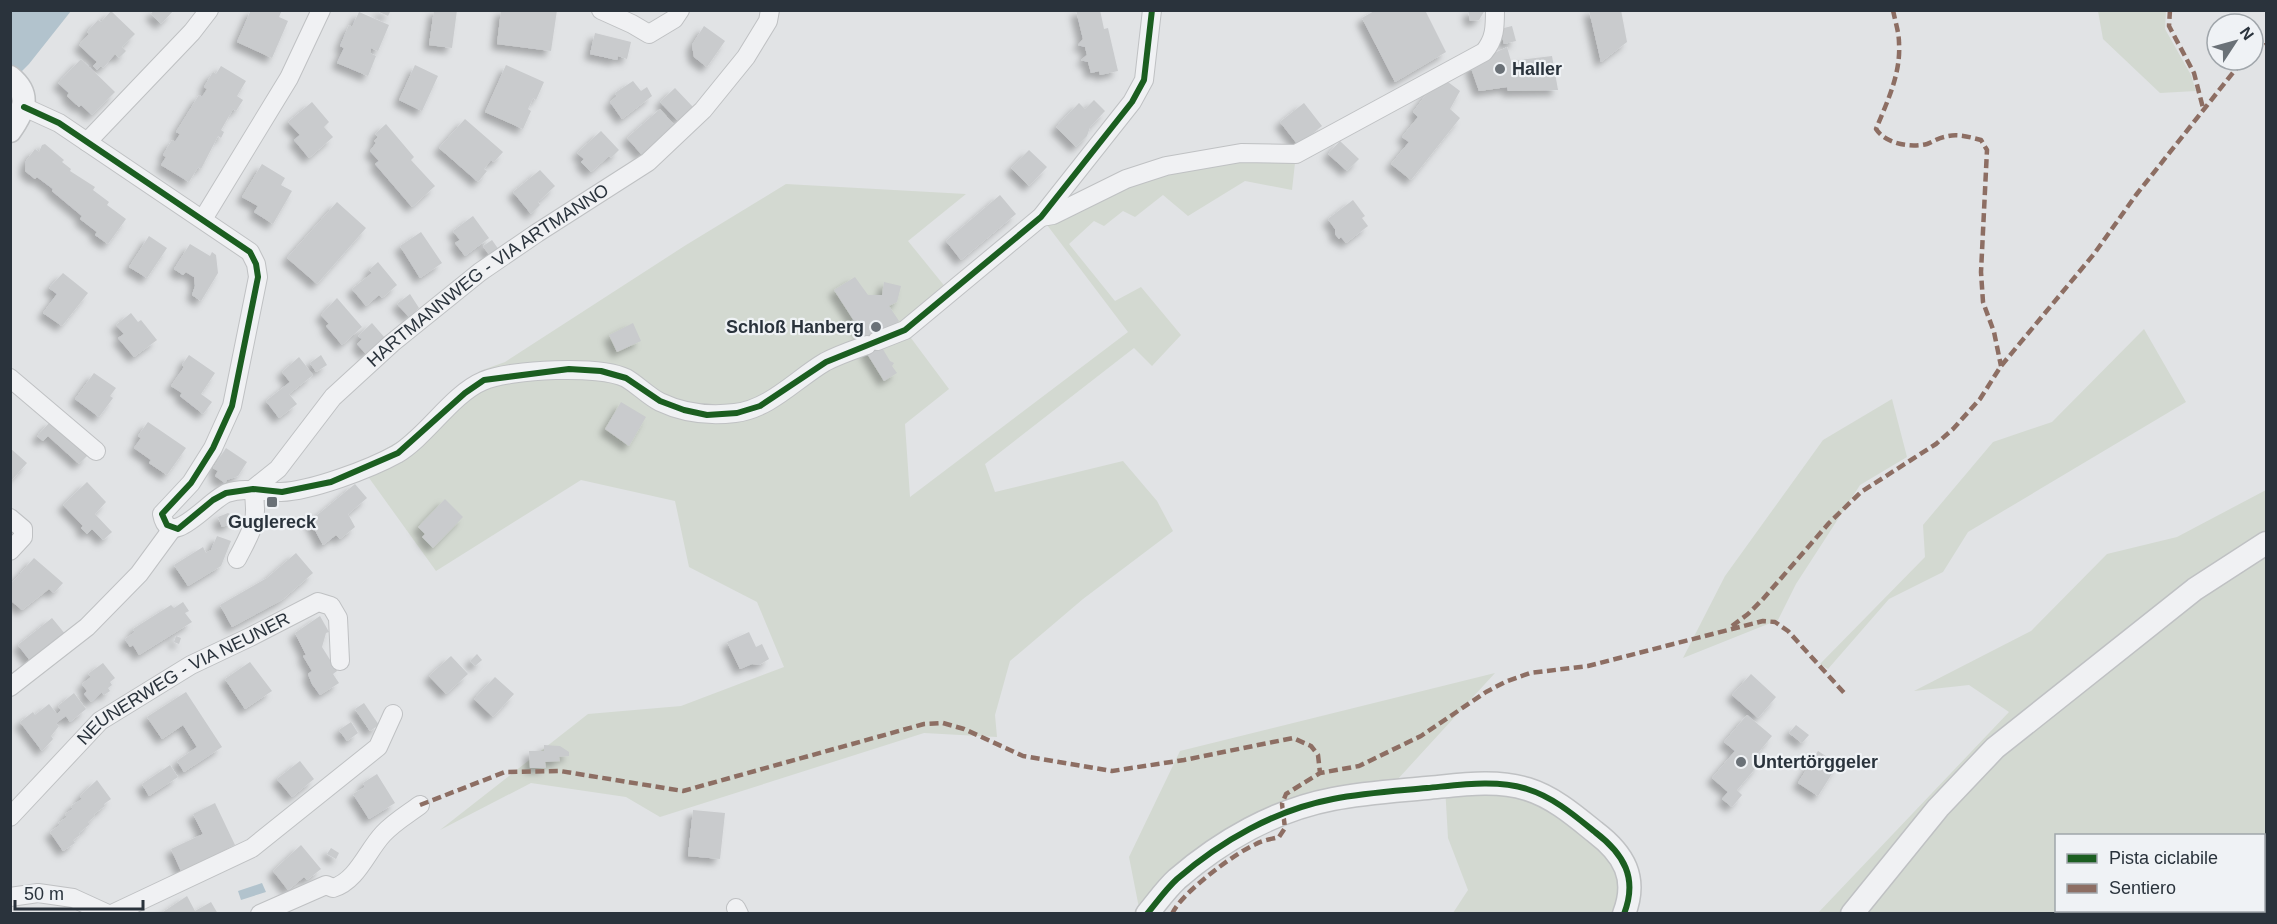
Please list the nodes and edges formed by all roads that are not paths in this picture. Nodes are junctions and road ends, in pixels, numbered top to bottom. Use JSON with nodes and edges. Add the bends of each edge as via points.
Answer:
{"nodes":[{"id":1,"x":209,"y":10,"type":"edge"},
{"id":2,"x":321,"y":10,"type":"edge"},
{"id":3,"x":601,"y":10,"type":"edge"},
{"id":4,"x":680,"y":10,"type":"edge"},
{"id":5,"x":770,"y":10,"type":"edge"},
{"id":6,"x":1152,"y":10,"type":"edge"},
{"id":7,"x":1495,"y":10,"type":"edge"},
{"id":8,"x":13,"y":79,"type":"edge"},
{"id":9,"x":24,"y":108,"type":"junction"},
{"id":10,"x":10,"y":131,"type":"edge"},
{"id":11,"x":87,"y":142,"type":"junction"},
{"id":12,"x":1041,"y":217,"type":"junction"},
{"id":13,"x":203,"y":219,"type":"junction"},
{"id":14,"x":10,"y":378,"type":"edge"},
{"id":15,"x":96,"y":451,"type":"dead end"},
{"id":16,"x":253,"y":489,"type":"junction"},
{"id":17,"x":10,"y":518,"type":"edge"},
{"id":18,"x":172,"y":529,"type":"junction"},
{"id":19,"x":2266,"y":543,"type":"edge"},
{"id":20,"x":10,"y":551,"type":"edge"},
{"id":21,"x":237,"y":559,"type":"dead end"},
{"id":22,"x":340,"y":661,"type":"dead end"},
{"id":23,"x":10,"y":687,"type":"edge"},
{"id":24,"x":393,"y":714,"type":"dead end"},
{"id":25,"x":420,"y":805,"type":"dead end"},
{"id":26,"x":10,"y":817,"type":"edge"},
{"id":27,"x":10,"y":897,"type":"edge"},
{"id":28,"x":1854,"y":910,"type":"edge"},
{"id":29,"x":110,"y":914,"type":"edge"},
{"id":30,"x":261,"y":914,"type":"edge"},
{"id":31,"x":1147,"y":914,"type":"edge"},
{"id":32,"x":1624,"y":914,"type":"edge"}],
"edges":[{"from":1,"to":11,"type":"street"},
{"from":2,"to":13,"type":"street","via":[[289,78]]},
{"from":3,"to":4,"type":"street","via":[[649,34],[674,19]]},
{"from":5,"to":16,"type":"street","name":"HARTMANNWEG - VIA ARTMANNO","via":[[768,21],[746,57],[702,110],[648,162],[490,266],[392,343],[333,397],[278,469]]},
{"from":6,"to":12,"type":"street","via":[[1144,80],[1132,102]]},
{"from":7,"to":12,"type":"street","via":[[1494,33],[1484,52],[1296,154],[1241,153],[1166,166],[1126,179],[1053,215]]},
{"from":8,"to":9,"type":"street","via":[[24,96]]},
{"from":9,"to":10,"type":"street"},
{"from":9,"to":11,"type":"street","via":[[59,123]]},
{"from":11,"to":13,"type":"street"},
{"from":12,"to":16,"type":"street","via":[[905,330],[826,362],[760,406],[737,413],[707,415],[684,410],[660,402],[626,378],[601,371],[569,369],[484,380],[398,453],[331,482],[282,492]]},
{"from":13,"to":18,"type":"street","via":[[250,252],[258,278],[232,406],[191,483],[162,514]]},
{"from":14,"to":15,"type":"street"},
{"from":16,"to":18,"type":"street","via":[[225,493],[185,525]]},
{"from":16,"to":21,"type":"street","via":[[256,516]]},
{"from":17,"to":20,"type":"street","via":[[23,529],[23,537]]},
{"from":18,"to":23,"type":"street","via":[[139,574],[87,627]]},
{"from":19,"to":28,"type":"street","via":[[2195,589],[1995,748],[1938,808]]},
{"from":22,"to":26,"type":"street","name":"NEUNERWEG - VIA NEUNER","via":[[338,618],[331,606],[318,602],[191,665],[100,721]]},
{"from":24,"to":29,"type":"street","via":[[378,747],[252,848]]},
{"from":25,"to":30,"type":"street","via":[[381,836],[341,886],[326,885]]},
{"from":27,"to":29,"type":"street","via":[[38,893],[73,898]]},
{"from":31,"to":32,"type":"street","via":[[1176,881],[1220,846],[1285,813],[1332,799],[1497,783],[1526,788],[1553,800],[1607,841],[1623,860],[1630,882],[1630,899]]}]}
